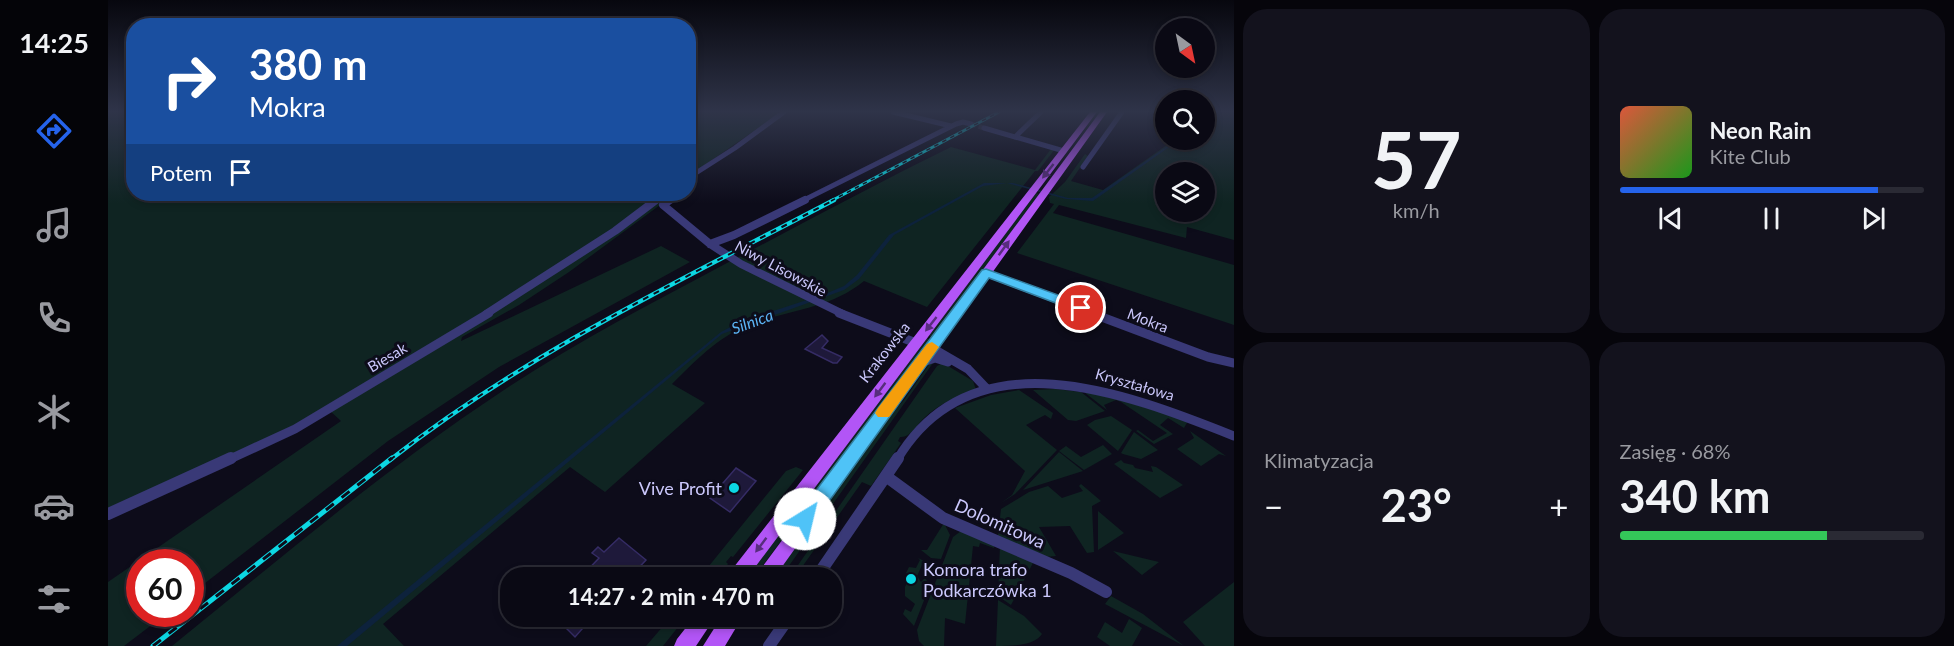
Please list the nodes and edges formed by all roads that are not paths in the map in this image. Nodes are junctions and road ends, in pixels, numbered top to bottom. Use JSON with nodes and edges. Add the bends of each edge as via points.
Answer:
{"nodes":[{"id":1,"x":743,"y":142,"type":"edge"},
{"id":2,"x":919,"y":142,"type":"edge"},
{"id":3,"x":1033,"y":142,"type":"edge"},
{"id":4,"x":1071,"y":142,"type":"edge"},
{"id":5,"x":1082,"y":142,"type":"edge"},
{"id":6,"x":1100,"y":142,"type":"edge"},
{"id":7,"x":1064,"y":151,"type":"junction"},
{"id":8,"x":1076,"y":151,"type":"junction"},
{"id":9,"x":1092,"y":154,"type":"junction"},
{"id":10,"x":1083,"y":167,"type":"dead end"},
{"id":11,"x":696,"y":173,"type":"edge"},
{"id":12,"x":1039,"y":191,"type":"junction"},
{"id":13,"x":654,"y":201,"type":"edge"},
{"id":14,"x":668,"y":201,"type":"edge"},
{"id":15,"x":710,"y":244,"type":"junction"},
{"id":16,"x":986,"y":273,"type":"junction"},
{"id":17,"x":916,"y":343,"type":"junction"},
{"id":18,"x":934,"y":344,"type":"junction"},
{"id":19,"x":1234,"y":363,"type":"edge"},
{"id":20,"x":919,"y":364,"type":"junction"},
{"id":21,"x":972,"y":374,"type":"junction"},
{"id":22,"x":987,"y":390,"type":"junction"},
{"id":23,"x":1234,"y":436,"type":"edge"},
{"id":24,"x":886,"y":477,"type":"junction"},
{"id":25,"x":108,"y":514,"type":"edge"},
{"id":26,"x":744,"y":567,"type":"edge"},
{"id":27,"x":771,"y":567,"type":"edge"},
{"id":28,"x":824,"y":567,"type":"edge"},
{"id":29,"x":1106,"y":592,"type":"dead end"},
{"id":30,"x":698,"y":627,"type":"edge"},
{"id":31,"x":726,"y":627,"type":"edge"},
{"id":32,"x":782,"y":627,"type":"edge"},
{"id":33,"x":684,"y":646,"type":"edge"},
{"id":34,"x":713,"y":646,"type":"edge"},
{"id":35,"x":769,"y":646,"type":"edge"}],
"edges":[{"from":1,"to":11,"type":"street"},
{"from":2,"to":15,"type":"street"},
{"from":3,"to":7,"type":"street"},
{"from":4,"to":7,"type":"main road","name":"Krakowska"},
{"from":5,"to":8,"type":"main road","name":"Krakowska"},
{"from":6,"to":9,"type":"street"},
{"from":7,"to":12,"type":"main road","name":"Krakowska","one_way":true},
{"from":8,"to":9,"type":"street"},
{"from":8,"to":12,"type":"main road","name":"Krakowska"},
{"from":9,"to":10,"type":"street"},
{"from":16,"to":12,"type":"main road","name":"Krakowska","one_way":true},
{"from":12,"to":17,"type":"main road","name":"Krakowska","one_way":true},
{"from":13,"to":25,"type":"street","name":"Biesak","via":[[508,301],[295,429]]},
{"from":14,"to":15,"type":"street","name":"Niwy Lisowskie","via":[[663,205]]},
{"from":15,"to":17,"type":"street","name":"Niwy Lisowskie","via":[[812,301]]},
{"from":16,"to":18,"type":"main road","name":"Krakowska"},
{"from":16,"to":19,"type":"street","name":"Mokra","via":[[1208,357]]},
{"from":17,"to":26,"type":"main road","name":"Krakowska","one_way":true},
{"from":18,"to":20,"type":"main road","name":"Krakowska"},
{"from":18,"to":21,"type":"street","via":[[937,351]]},
{"from":20,"to":21,"type":"street","via":[[938,358]]},
{"from":20,"to":27,"type":"main road","name":"Krakowska"},
{"from":21,"to":22,"type":"street"},
{"from":22,"to":23,"type":"street","name":"Kryształowa","via":[[1044,383],[1084,387],[1154,404]]},
{"from":22,"to":24,"type":"street","name":"Kryształowa","via":[[958,400],[931,417],[916,431]]},
{"from":24,"to":28,"type":"street","name":"Kryształowa"},
{"from":24,"to":29,"type":"street","name":"Dolomitowa","via":[[943,518]]},
{"from":30,"to":33,"type":"main road"},
{"from":31,"to":34,"type":"main road"},
{"from":32,"to":35,"type":"street"}]}
